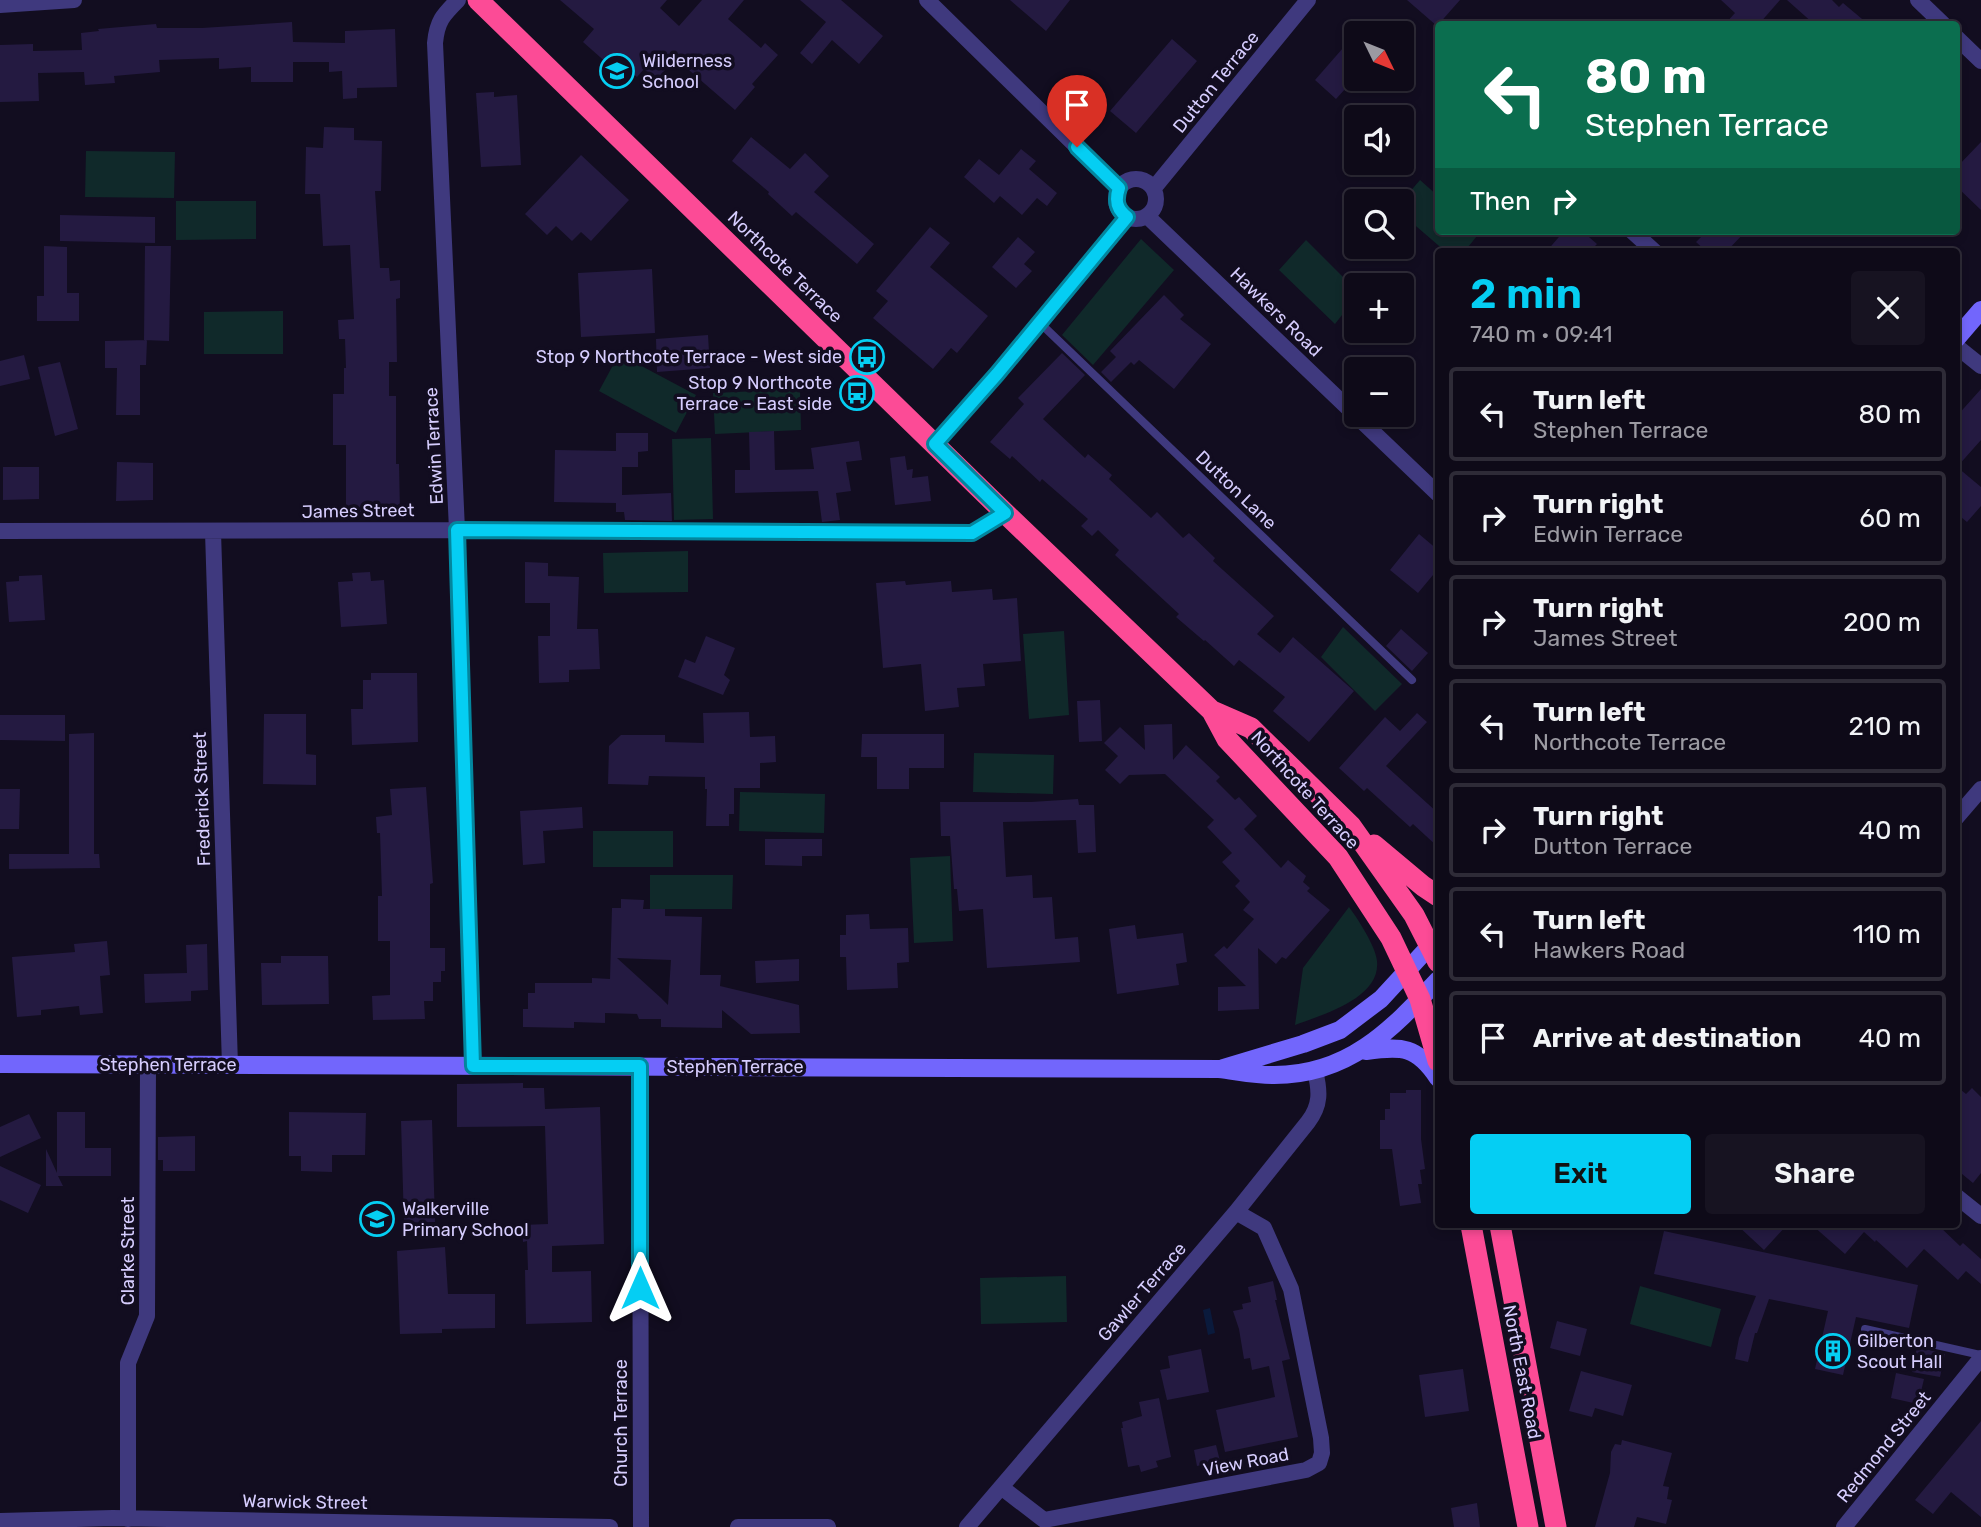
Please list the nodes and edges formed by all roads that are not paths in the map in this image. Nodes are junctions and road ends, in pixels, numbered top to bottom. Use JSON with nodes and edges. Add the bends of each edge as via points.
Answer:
{"nodes":[{"id":1,"x":74,"y":0,"type":"edge"},
{"id":2,"x":458,"y":0,"type":"edge"},
{"id":3,"x":478,"y":0,"type":"edge"},
{"id":4,"x":927,"y":0,"type":"edge"},
{"id":5,"x":1308,"y":0,"type":"edge"},
{"id":6,"x":1918,"y":0,"type":"edge"},
{"id":7,"x":0,"y":5,"type":"edge"},
{"id":8,"x":1940,"y":21,"type":"edge"},
{"id":9,"x":1960,"y":41,"type":"edge"},
{"id":10,"x":1981,"y":61,"type":"edge"},
{"id":11,"x":1119,"y":188,"type":"junction"},
{"id":12,"x":1154,"y":188,"type":"junction"},
{"id":13,"x":1147,"y":216,"type":"junction"},
{"id":14,"x":1127,"y":217,"type":"junction"},
{"id":15,"x":1636,"y":235,"type":"edge"},
{"id":16,"x":1651,"y":248,"type":"edge"},
{"id":17,"x":1981,"y":310,"type":"edge"},
{"id":18,"x":1039,"y":322,"type":"junction"},
{"id":19,"x":1960,"y":334,"type":"edge"},
{"id":20,"x":1960,"y":349,"type":"edge"},
{"id":21,"x":1981,"y":366,"type":"edge"},
{"id":22,"x":935,"y":444,"type":"junction"},
{"id":23,"x":1435,"y":491,"type":"edge"},
{"id":24,"x":1005,"y":513,"type":"junction"},
{"id":25,"x":457,"y":530,"type":"junction"},
{"id":26,"x":0,"y":531,"type":"edge"},
{"id":27,"x":213,"y":532,"type":"junction"},
{"id":28,"x":1412,"y":680,"type":"dead end"},
{"id":29,"x":1212,"y":711,"type":"junction"},
{"id":30,"x":1981,"y":789,"type":"edge"},
{"id":31,"x":1960,"y":813,"type":"edge"},
{"id":32,"x":1351,"y":826,"type":"junction"},
{"id":33,"x":1435,"y":894,"type":"edge"},
{"id":34,"x":1435,"y":946,"type":"edge"},
{"id":35,"x":1435,"y":949,"type":"edge"},
{"id":36,"x":1408,"y":971,"type":"junction"},
{"id":37,"x":1435,"y":982,"type":"edge"},
{"id":38,"x":1420,"y":999,"type":"junction"},
{"id":39,"x":1435,"y":1051,"type":"edge"},
{"id":40,"x":1359,"y":1052,"type":"junction"},
{"id":41,"x":0,"y":1064,"type":"edge"},
{"id":42,"x":148,"y":1065,"type":"junction"},
{"id":43,"x":230,"y":1065,"type":"junction"},
{"id":44,"x":473,"y":1066,"type":"junction"},
{"id":45,"x":640,"y":1066,"type":"junction"},
{"id":46,"x":1219,"y":1069,"type":"junction"},
{"id":47,"x":1315,"y":1070,"type":"junction"},
{"id":48,"x":1435,"y":1075,"type":"edge"},
{"id":49,"x":1960,"y":1199,"type":"edge"},
{"id":50,"x":1236,"y":1212,"type":"junction"},
{"id":51,"x":1981,"y":1216,"type":"edge"},
{"id":52,"x":1472,"y":1228,"type":"edge"},
{"id":53,"x":1501,"y":1228,"type":"edge"},
{"id":54,"x":1865,"y":1329,"type":"dead end"},
{"id":55,"x":1981,"y":1357,"type":"edge"},
{"id":56,"x":1000,"y":1487,"type":"junction"},
{"id":57,"x":128,"y":1519,"type":"junction"},
{"id":58,"x":0,"y":1521,"type":"edge"},
{"id":59,"x":610,"y":1527,"type":"edge"},
{"id":60,"x":641,"y":1527,"type":"edge"},
{"id":61,"x":738,"y":1527,"type":"edge"},
{"id":62,"x":818,"y":1527,"type":"edge"},
{"id":63,"x":828,"y":1527,"type":"edge"},
{"id":64,"x":967,"y":1527,"type":"edge"},
{"id":65,"x":1528,"y":1527,"type":"edge"},
{"id":66,"x":1556,"y":1527,"type":"edge"},
{"id":67,"x":1844,"y":1527,"type":"edge"}],
"edges":[{"from":1,"to":7,"type":"street"},
{"from":2,"to":25,"type":"street","name":"Edwin Terrace","via":[[437,26],[435,43]]},
{"from":3,"to":22,"type":"highway","name":"Northcote Terrace"},
{"from":4,"to":11,"type":"street"},
{"from":5,"to":12,"type":"street","name":"Dutton Terrace"},
{"from":6,"to":8,"type":"street"},
{"from":9,"to":10,"type":"street"},
{"from":11,"to":12,"type":"street","via":[[1136,178]]},
{"from":11,"to":14,"type":"street","via":[[1116,201]]},
{"from":12,"to":13,"type":"street","via":[[1155,206]]},
{"from":13,"to":14,"type":"street"},
{"from":13,"to":23,"type":"street","name":"Hawkers Road"},
{"from":14,"to":18,"type":"street"},
{"from":15,"to":16,"type":"street"},
{"from":17,"to":19,"type":"main road"},
{"from":18,"to":22,"type":"street"},
{"from":18,"to":28,"type":"lane","name":"Dutton Lane"},
{"from":20,"to":21,"type":"street"},
{"from":22,"to":24,"type":"highway","name":"Northcote Terrace"},
{"from":24,"to":25,"type":"street","name":"James Street","via":[[972,533]]},
{"from":24,"to":29,"type":"highway","name":"Northcote Terrace"},
{"from":25,"to":27,"type":"street","name":"James Street"},
{"from":25,"to":44,"type":"street","name":"Edwin Terrace"},
{"from":26,"to":27,"type":"street","name":"James Street"},
{"from":27,"to":43,"type":"street","name":"Frederick Street"},
{"from":29,"to":32,"type":"highway","name":"Northcote Terrace","via":[[1251,729]]},
{"from":29,"to":36,"type":"highway","name":"Northcote Terrace","via":[[1227,739],[1338,857]]},
{"from":30,"to":31,"type":"street"},
{"from":32,"to":33,"type":"highway"},
{"from":32,"to":34,"type":"highway","name":"Northcote Terrace"},
{"from":35,"to":36,"type":"main road","name":"Stephen Terrace"},
{"from":36,"to":38,"type":"highway","name":"Northcote Terrace"},
{"from":36,"to":46,"type":"main road","name":"Stephen Terrace","via":[[1340,1030]]},
{"from":37,"to":38,"type":"main road","name":"Stephen Terrace"},
{"from":38,"to":39,"type":"highway"},
{"from":38,"to":40,"type":"main road","name":"Stephen Terrace"},
{"from":40,"to":47,"type":"main road","name":"Stephen Terrace"},
{"from":40,"to":48,"type":"main road","via":[[1409,1050]]},
{"from":41,"to":42,"type":"main road","name":"Stephen Terrace"},
{"from":42,"to":43,"type":"main road","name":"Stephen Terrace"},
{"from":42,"to":57,"type":"street","name":"Clarke Street","via":[[147,1316],[128,1363]]},
{"from":43,"to":44,"type":"main road","name":"Stephen Terrace"},
{"from":44,"to":45,"type":"main road","name":"Stephen Terrace"},
{"from":45,"to":46,"type":"main road","name":"Stephen Terrace"},
{"from":45,"to":60,"type":"street","name":"Church Terrace"},
{"from":46,"to":47,"type":"main road","name":"Stephen Terrace","via":[[1268,1075]]},
{"from":47,"to":50,"type":"street","name":"Gawler Terrace","via":[[1319,1096],[1315,1112]]},
{"from":49,"to":51,"type":"street"},
{"from":50,"to":56,"type":"street","name":"Gawler Terrace"},
{"from":50,"to":56,"type":"street","name":"View Road","via":[[1264,1228],[1291,1289],[1321,1438],[1319,1464],[1044,1520]]},
{"from":52,"to":65,"type":"highway","name":"North East Road"},
{"from":53,"to":66,"type":"highway","name":"North East Road"},
{"from":54,"to":55,"type":"lane"},
{"from":55,"to":67,"type":"street","name":"Redmond Street"},
{"from":56,"to":64,"type":"street","name":"Gawler Terrace"},
{"from":57,"to":58,"type":"street","name":"Warwick Street"},
{"from":57,"to":59,"type":"street","name":"Warwick Street"},
{"from":61,"to":62,"type":"street"},
{"from":62,"to":63,"type":"street"}]}
